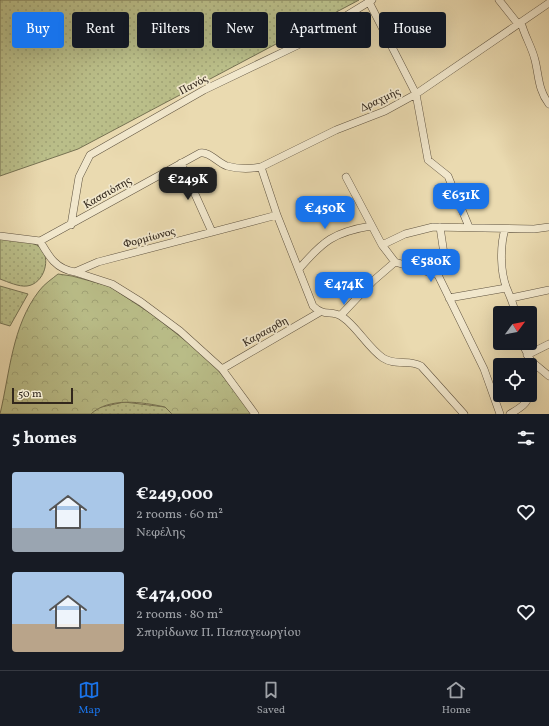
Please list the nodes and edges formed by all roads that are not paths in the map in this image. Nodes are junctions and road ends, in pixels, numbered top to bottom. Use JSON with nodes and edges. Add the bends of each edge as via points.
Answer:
{"nodes":[{"id":1,"x":499,"y":0,"type":"edge"},
{"id":2,"x":370,"y":1,"type":"edge"},
{"id":3,"x":549,"y":3,"type":"edge"},
{"id":4,"x":520,"y":23,"type":"junction"},
{"id":5,"x":416,"y":94,"type":"junction"},
{"id":6,"x":549,"y":104,"type":"edge"},
{"id":7,"x":206,"y":153,"type":"joint"},
{"id":8,"x":180,"y":163,"type":"junction"},
{"id":9,"x":261,"y":167,"type":"junction"},
{"id":10,"x":346,"y":177,"type":"dead end"},
{"id":11,"x":277,"y":215,"type":"junction"},
{"id":12,"x":71,"y":225,"type":"junction"},
{"id":13,"x":372,"y":226,"type":"junction"},
{"id":14,"x":440,"y":227,"type":"junction"},
{"id":15,"x":469,"y":227,"type":"junction"},
{"id":16,"x":549,"y":227,"type":"edge"},
{"id":17,"x":505,"y":229,"type":"junction"},
{"id":18,"x":212,"y":232,"type":"junction"},
{"id":19,"x":0,"y":236,"type":"edge"},
{"id":20,"x":40,"y":241,"type":"junction"},
{"id":21,"x":382,"y":245,"type":"junction"},
{"id":22,"x":395,"y":262,"type":"junction"},
{"id":23,"x":299,"y":269,"type":"junction"},
{"id":24,"x":75,"y":272,"type":"junction"},
{"id":25,"x":438,"y":275,"type":"junction"},
{"id":26,"x":506,"y":288,"type":"junction"},
{"id":27,"x":549,"y":290,"type":"edge"},
{"id":28,"x":449,"y":298,"type":"junction"},
{"id":29,"x":511,"y":298,"type":"junction"},
{"id":30,"x":513,"y":306,"type":"edge"},
{"id":31,"x":320,"y":312,"type":"junction"},
{"id":32,"x":341,"y":315,"type":"junction"},
{"id":33,"x":549,"y":344,"type":"edge"},
{"id":34,"x":525,"y":350,"type":"edge"},
{"id":35,"x":527,"y":355,"type":"junction"},
{"id":36,"x":528,"y":358,"type":"edge"},
{"id":37,"x":537,"y":368,"type":"edge"},
{"id":38,"x":222,"y":369,"type":"junction"},
{"id":39,"x":549,"y":376,"type":"edge"},
{"id":40,"x":526,"y":402,"type":"edge"},
{"id":41,"x":462,"y":413,"type":"edge"},
{"id":42,"x":255,"y":414,"type":"edge"},
{"id":43,"x":500,"y":414,"type":"edge"},
{"id":44,"x":510,"y":414,"type":"edge"}],
"edges":[{"from":1,"to":4,"type":"street"},
{"from":2,"to":5,"type":"street"},
{"from":2,"to":12,"type":"street","name":"Πανός","via":[[300,44],[204,90],[90,155],[79,177]]},
{"from":3,"to":4,"type":"street","name":"Δραχμής"},
{"from":4,"to":5,"type":"street","name":"Δραχμής"},
{"from":4,"to":6,"type":"street","via":[[535,60],[541,92]]},
{"from":5,"to":9,"type":"street","name":"Δραχμής","via":[[385,111],[336,130]]},
{"from":5,"to":15,"type":"street","via":[[426,156],[448,176]]},
{"from":7,"to":8,"type":"street","name":"Κασσιόπης","via":[[200,153]]},
{"from":7,"to":9,"type":"street","name":"Δραχμής","via":[[227,166],[246,169]]},
{"from":8,"to":12,"type":"street","name":"Κασσιόπης"},
{"from":8,"to":18,"type":"street"},
{"from":9,"to":11,"type":"street"},
{"from":10,"to":13,"type":"street"},
{"from":11,"to":18,"type":"street","name":"Φορμίωνος"},
{"from":11,"to":23,"type":"street"},
{"from":12,"to":20,"type":"street","name":"Κασσιόπης"},
{"from":13,"to":21,"type":"street"},
{"from":13,"to":23,"type":"street","via":[[340,232],[323,243]]},
{"from":14,"to":15,"type":"street"},
{"from":14,"to":21,"type":"street","via":[[414,231]]},
{"from":14,"to":25,"type":"street","via":[[444,254]]},
{"from":15,"to":17,"type":"street"},
{"from":16,"to":17,"type":"street","via":[[534,230]]},
{"from":17,"to":26,"type":"street","via":[[502,252]]},
{"from":18,"to":24,"type":"street","name":"Φορμίωνος","via":[[98,262]]},
{"from":19,"to":20,"type":"street"},
{"from":20,"to":24,"type":"street","via":[[59,267]]},
{"from":21,"to":22,"type":"street"},
{"from":22,"to":25,"type":"street"},
{"from":22,"to":32,"type":"street"},
{"from":23,"to":31,"type":"street","via":[[313,306]]},
{"from":24,"to":38,"type":"street","via":[[112,284],[141,302],[180,331]]},
{"from":25,"to":28,"type":"street"},
{"from":26,"to":28,"type":"street"},
{"from":26,"to":29,"type":"street"},
{"from":27,"to":29,"type":"street"},
{"from":28,"to":43,"type":"street","via":[[488,378]]},
{"from":29,"to":30,"type":"street"},
{"from":31,"to":32,"type":"street"},
{"from":31,"to":38,"type":"street","name":"Καρααρθη"},
{"from":32,"to":41,"type":"street","via":[[383,358],[396,362],[415,362],[421,366]]},
{"from":33,"to":35,"type":"street"},
{"from":34,"to":35,"type":"street"},
{"from":35,"to":36,"type":"street"},
{"from":37,"to":39,"type":"street"},
{"from":38,"to":42,"type":"street"},
{"from":40,"to":44,"type":"street"}]}
